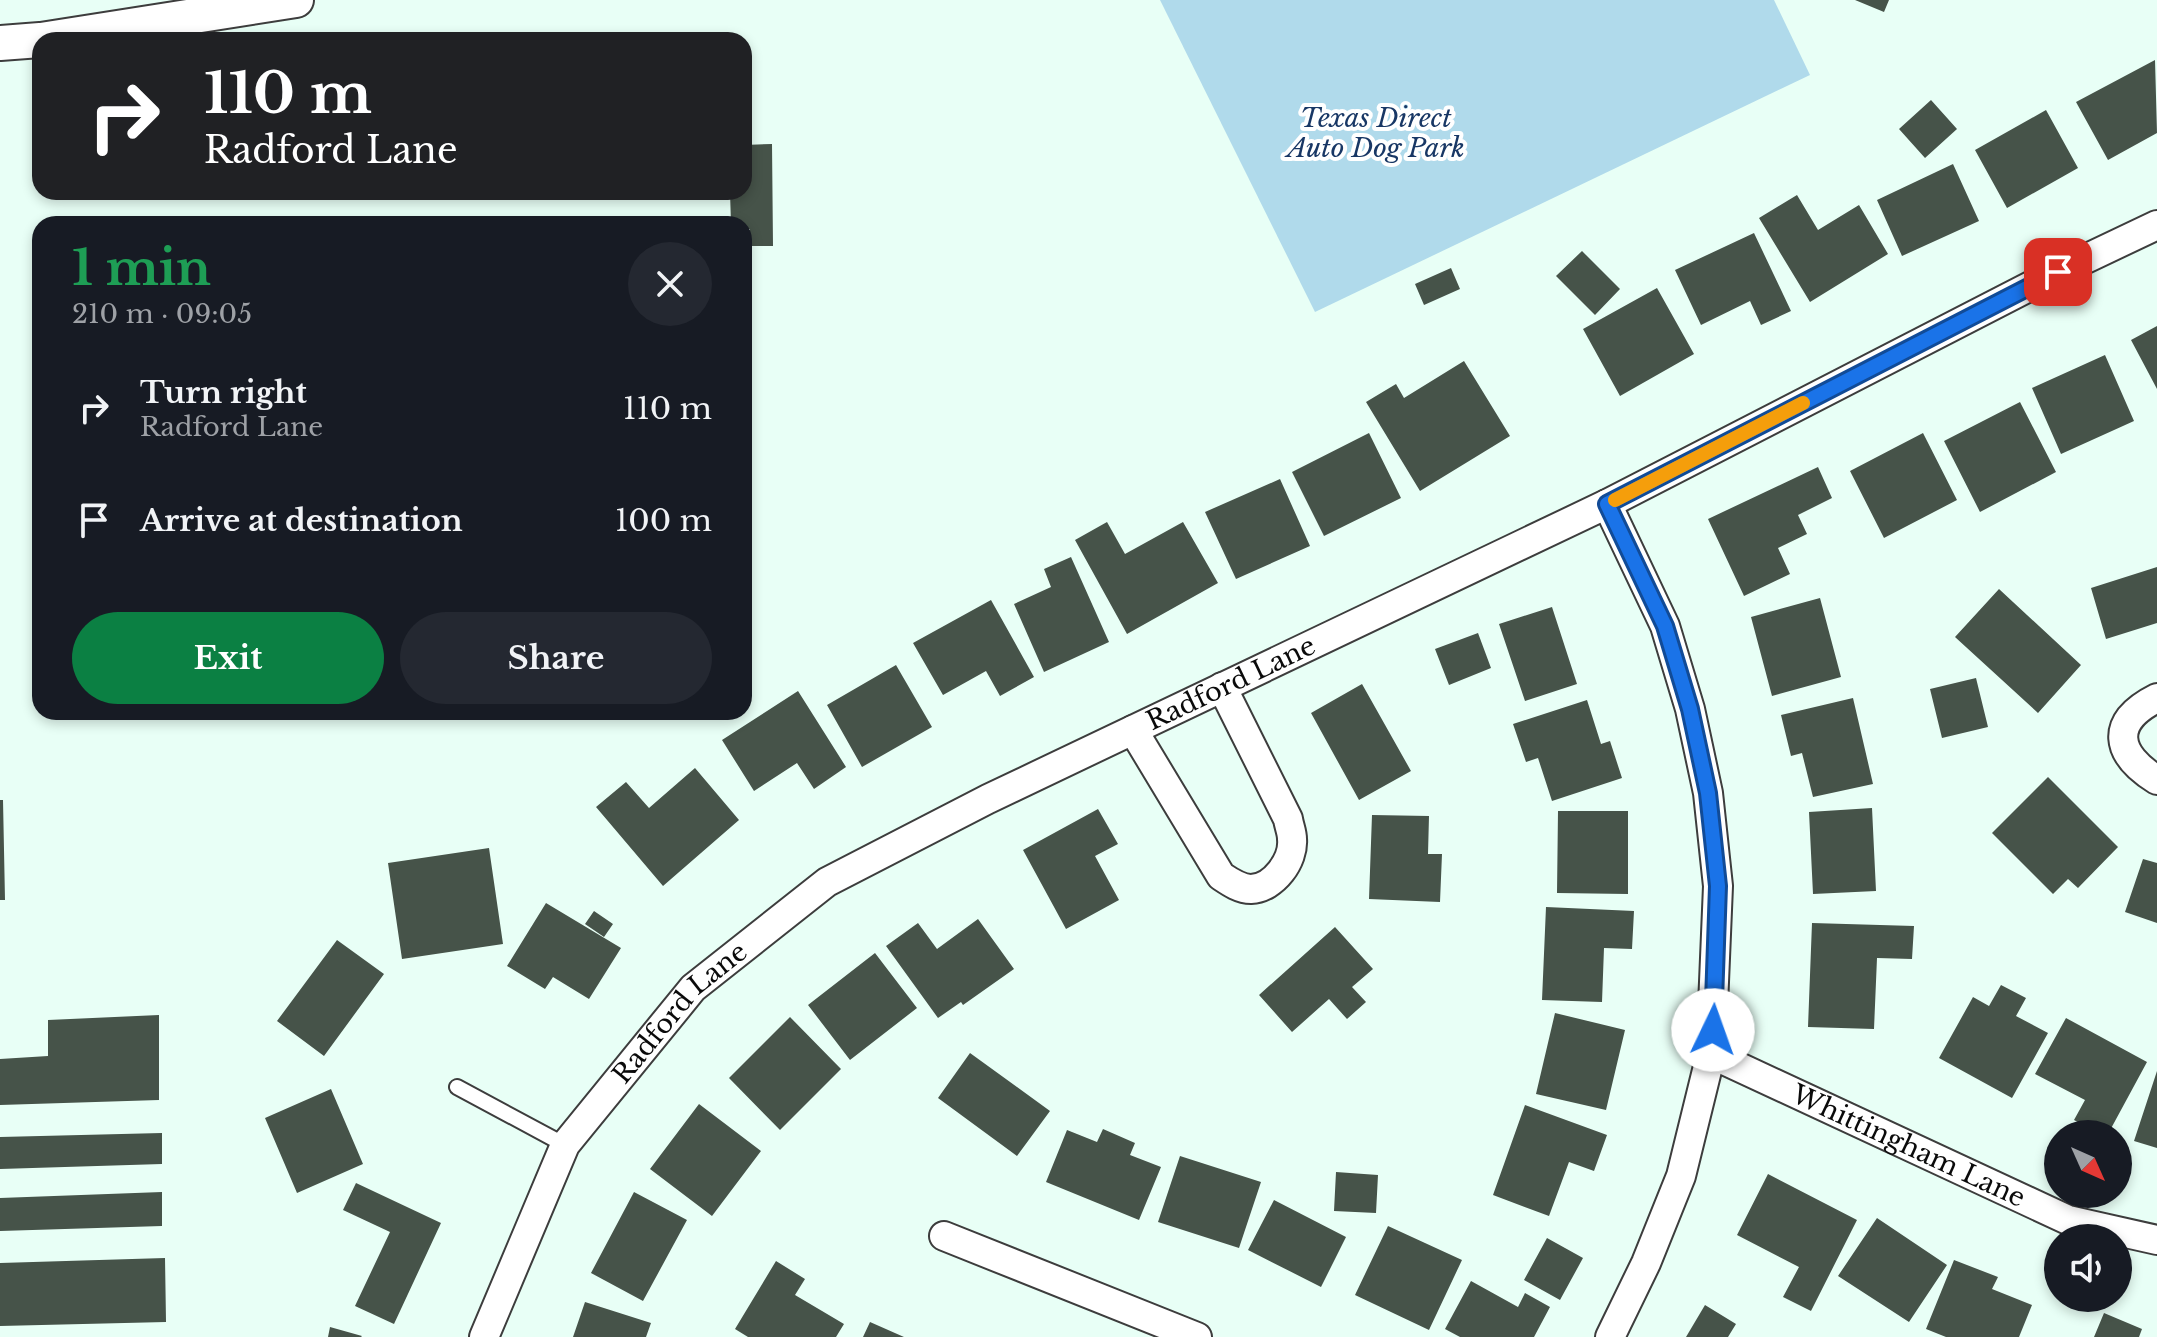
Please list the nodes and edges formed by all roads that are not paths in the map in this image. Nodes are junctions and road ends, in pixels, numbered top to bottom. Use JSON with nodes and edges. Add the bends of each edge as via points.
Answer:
{"nodes":[{"id":1,"x":296,"y":0,"type":"edge"},
{"id":2,"x":92,"y":32,"type":"edge"},
{"id":3,"x":32,"y":41,"type":"edge"},
{"id":4,"x":0,"y":43,"type":"edge"},
{"id":5,"x":2157,"y":225,"type":"edge"},
{"id":6,"x":1607,"y":504,"type":"junction"},
{"id":7,"x":1222,"y":687,"type":"junction"},
{"id":8,"x":2157,"y":698,"type":"edge"},
{"id":9,"x":1133,"y":730,"type":"junction"},
{"id":10,"x":2157,"y":780,"type":"edge"},
{"id":11,"x":1711,"y":1054,"type":"junction"},
{"id":12,"x":457,"y":1087,"type":"dead end"},
{"id":13,"x":565,"y":1145,"type":"junction"},
{"id":14,"x":944,"y":1236,"type":"dead end"},
{"id":15,"x":2157,"y":1240,"type":"edge"},
{"id":16,"x":484,"y":1337,"type":"edge"},
{"id":17,"x":1197,"y":1337,"type":"edge"},
{"id":18,"x":1610,"y":1337,"type":"edge"}],
"edges":[{"from":1,"to":2,"type":"street"},
{"from":3,"to":4,"type":"street"},
{"from":5,"to":6,"type":"street","name":"Radford Lane"},
{"from":6,"to":7,"type":"street","name":"Radford Lane"},
{"from":6,"to":11,"type":"street","via":[[1665,626],[1708,793],[1718,886]]},
{"from":7,"to":9,"type":"street","name":"Radford Lane"},
{"from":7,"to":9,"type":"street","via":[[1288,819],[1293,841],[1286,865],[1270,883],[1251,889],[1221,876]]},
{"from":8,"to":10,"type":"street","via":[[2138,707],[2131,718],[2124,750]]},
{"from":9,"to":13,"type":"street","name":"Radford Lane","via":[[827,882],[693,988]]},
{"from":11,"to":15,"type":"street","name":"Whittingham Lane","via":[[2068,1220]]},
{"from":11,"to":18,"type":"street","via":[[1681,1176]]},
{"from":12,"to":13,"type":"lane"},
{"from":13,"to":16,"type":"street","name":"Radford Lane"},
{"from":14,"to":17,"type":"street"}]}
